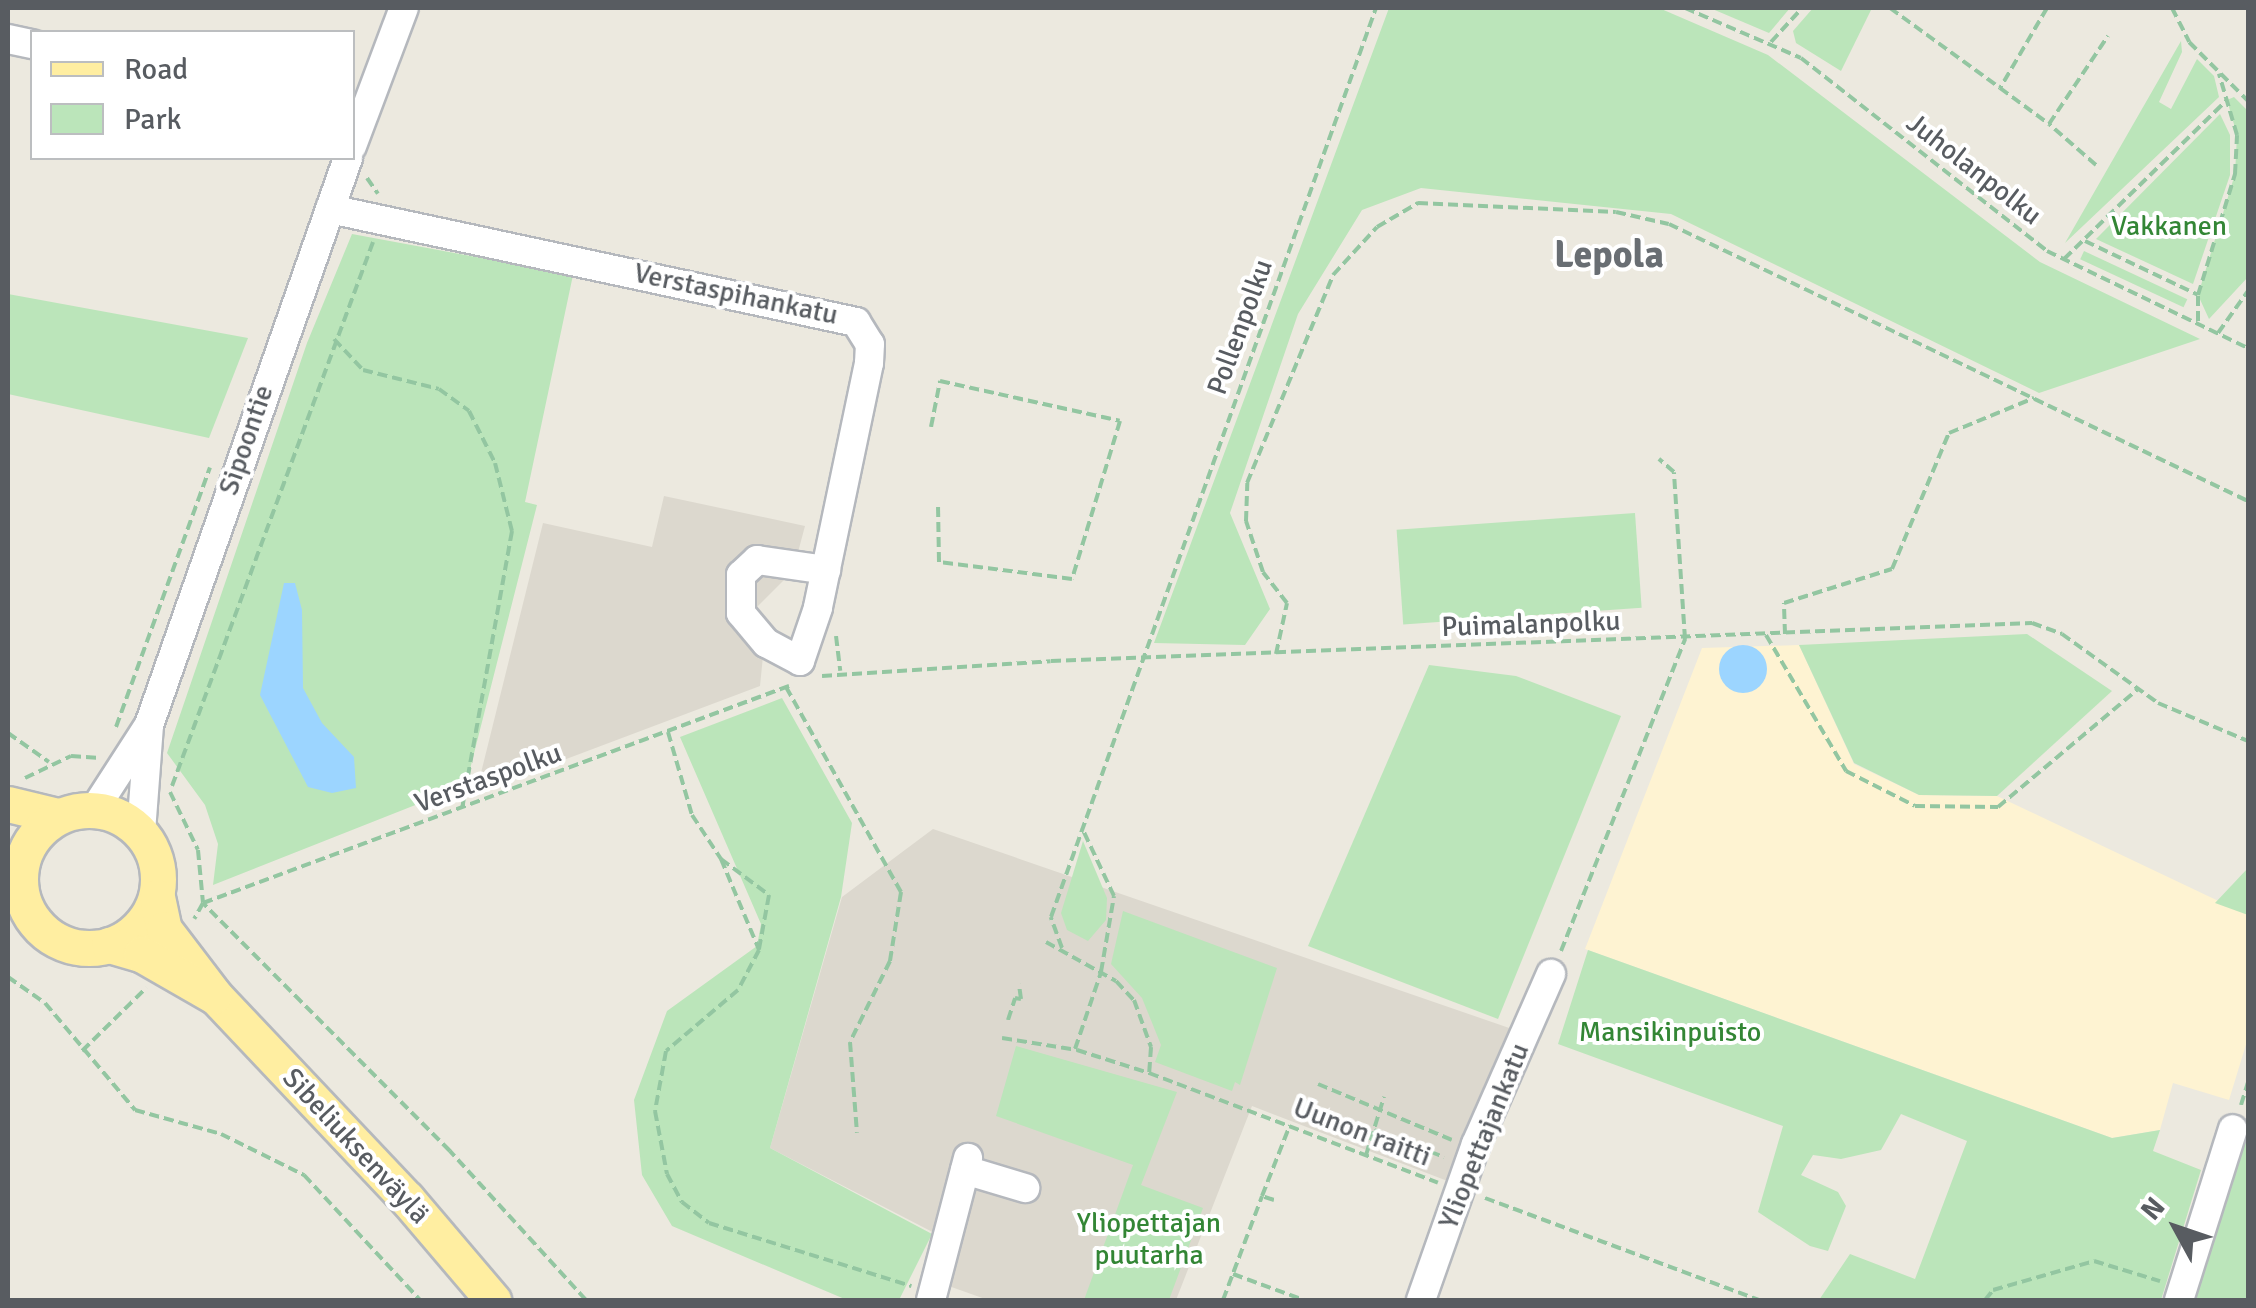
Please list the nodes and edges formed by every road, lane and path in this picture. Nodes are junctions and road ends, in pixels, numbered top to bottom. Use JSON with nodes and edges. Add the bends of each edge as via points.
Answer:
{"nodes":[{"id":1,"x":404,"y":8,"type":"edge"},
{"id":2,"x":1376,"y":8,"type":"edge"},
{"id":3,"x":1685,"y":8,"type":"edge"},
{"id":4,"x":1802,"y":8,"type":"edge"},
{"id":5,"x":1890,"y":8,"type":"edge"},
{"id":6,"x":2048,"y":8,"type":"edge"},
{"id":7,"x":2172,"y":8,"type":"edge"},
{"id":8,"x":2108,"y":36,"type":"dead end"},
{"id":9,"x":1771,"y":42,"type":"junction"},
{"id":10,"x":2219,"y":74,"type":"junction"},
{"id":11,"x":2000,"y":88,"type":"junction"},
{"id":12,"x":2227,"y":100,"type":"junction"},
{"id":13,"x":2248,"y":101,"type":"edge"},
{"id":14,"x":360,"y":102,"type":"edge"},
{"id":15,"x":2049,"y":124,"type":"junction"},
{"id":16,"x":355,"y":130,"type":"edge"},
{"id":17,"x":347,"y":160,"type":"edge"},
{"id":18,"x":2096,"y":165,"type":"dead end"},
{"id":19,"x":330,"y":209,"type":"junction"},
{"id":20,"x":384,"y":220,"type":"junction"},
{"id":21,"x":2084,"y":240,"type":"junction"},
{"id":22,"x":2064,"y":260,"type":"junction"},
{"id":23,"x":2248,"y":292,"type":"edge"},
{"id":24,"x":2198,"y":295,"type":"junction"},
{"id":25,"x":2198,"y":324,"type":"junction"},
{"id":26,"x":2218,"y":333,"type":"junction"},
{"id":27,"x":334,"y":339,"type":"junction"},
{"id":28,"x":2248,"y":348,"type":"edge"},
{"id":29,"x":2034,"y":398,"type":"junction"},
{"id":30,"x":932,"y":427,"type":"dead end"},
{"id":31,"x":215,"y":453,"type":"dead end"},
{"id":32,"x":1658,"y":459,"type":"dead end"},
{"id":33,"x":2248,"y":501,"type":"edge"},
{"id":34,"x":938,"y":507,"type":"dead end"},
{"id":35,"x":826,"y":570,"type":"junction"},
{"id":36,"x":1766,"y":635,"type":"junction"},
{"id":37,"x":1785,"y":635,"type":"junction"},
{"id":38,"x":1684,"y":638,"type":"junction"},
{"id":39,"x":1276,"y":654,"type":"junction"},
{"id":40,"x":1140,"y":660,"type":"junction"},
{"id":41,"x":786,"y":687,"type":"junction"},
{"id":42,"x":2136,"y":690,"type":"junction"},
{"id":43,"x":150,"y":724,"type":"junction"},
{"id":44,"x":668,"y":732,"type":"junction"},
{"id":45,"x":8,"y":733,"type":"edge"},
{"id":46,"x":110,"y":740,"type":"dead end"},
{"id":47,"x":2248,"y":741,"type":"edge"},
{"id":48,"x":49,"y":762,"type":"dead end"},
{"id":49,"x":169,"y":790,"type":"dead end"},
{"id":50,"x":8,"y":804,"type":"edge"},
{"id":51,"x":94,"y":810,"type":"junction"},
{"id":52,"x":462,"y":810,"type":"junction"},
{"id":53,"x":58,"y":816,"type":"junction"},
{"id":54,"x":1082,"y":828,"type":"junction"},
{"id":55,"x":142,"y":832,"type":"junction"},
{"id":56,"x":14,"y":857,"type":"edge"},
{"id":57,"x":721,"y":860,"type":"junction"},
{"id":58,"x":156,"y":897,"type":"junction"},
{"id":59,"x":1046,"y":942,"type":"dead end"},
{"id":60,"x":109,"y":945,"type":"junction"},
{"id":61,"x":1062,"y":948,"type":"junction"},
{"id":62,"x":758,"y":950,"type":"junction"},
{"id":63,"x":1101,"y":972,"type":"junction"},
{"id":64,"x":1552,"y":974,"type":"joint"},
{"id":65,"x":8,"y":977,"type":"edge"},
{"id":66,"x":215,"y":996,"type":"junction"},
{"id":67,"x":1015,"y":998,"type":"dead end"},
{"id":68,"x":1008,"y":1020,"type":"dead end"},
{"id":69,"x":1002,"y":1038,"type":"dead end"},
{"id":70,"x":1075,"y":1050,"type":"junction"},
{"id":71,"x":1149,"y":1073,"type":"junction"},
{"id":72,"x":1318,"y":1084,"type":"dead end"},
{"id":73,"x":1384,"y":1097,"type":"dead end"},
{"id":74,"x":1380,"y":1111,"type":"junction"},
{"id":75,"x":1290,"y":1125,"type":"junction"},
{"id":76,"x":2233,"y":1129,"type":"dead end"},
{"id":77,"x":1374,"y":1130,"type":"junction"},
{"id":78,"x":857,"y":1133,"type":"dead end"},
{"id":79,"x":1366,"y":1155,"type":"junction"},
{"id":80,"x":1467,"y":1168,"type":"junction"},
{"id":81,"x":1025,"y":1188,"type":"dead end"},
{"id":82,"x":1262,"y":1196,"type":"junction"},
{"id":83,"x":1274,"y":1200,"type":"dead end"},
{"id":84,"x":1233,"y":1274,"type":"junction"},
{"id":85,"x":919,"y":1293,"type":"edge"},
{"id":86,"x":2181,"y":1294,"type":"edge"},
{"id":87,"x":420,"y":1300,"type":"edge"},
{"id":88,"x":493,"y":1300,"type":"edge"},
{"id":89,"x":586,"y":1300,"type":"edge"},
{"id":90,"x":1223,"y":1300,"type":"edge"},
{"id":91,"x":1304,"y":1300,"type":"edge"},
{"id":92,"x":1421,"y":1300,"type":"edge"},
{"id":93,"x":1759,"y":1300,"type":"edge"},
{"id":94,"x":1985,"y":1300,"type":"edge"}],
"edges":[{"from":1,"to":14,"type":"street"},
{"from":2,"to":40,"type":"path","name":"Pollenpolku"},
{"from":3,"to":9,"type":"path","name":"Juholanpolku"},
{"from":4,"to":9,"type":"path"},
{"from":5,"to":11,"type":"path"},
{"from":6,"to":11,"type":"path"},
{"from":7,"to":10,"type":"path","via":[[2189,42]]},
{"from":8,"to":15,"type":"path"},
{"from":9,"to":22,"type":"path","name":"Juholanpolku","via":[[1801,58]]},
{"from":10,"to":12,"type":"path"},
{"from":10,"to":13,"type":"path"},
{"from":11,"to":15,"type":"path"},
{"from":12,"to":21,"type":"path"},
{"from":12,"to":24,"type":"path","via":[[2237,135],[2235,174]]},
{"from":14,"to":16,"type":"street"},
{"from":15,"to":18,"type":"path"},
{"from":17,"to":19,"type":"street","name":"Sipoontie"},
{"from":19,"to":20,"type":"street","name":"Verstaspihankatu"},
{"from":19,"to":43,"type":"street","name":"Sipoontie"},
{"from":20,"to":27,"type":"path"},
{"from":20,"to":35,"type":"street","name":"Verstaspihankatu","via":[[856,322],[870,344],[869,364]]},
{"from":21,"to":22,"type":"path"},
{"from":21,"to":24,"type":"path"},
{"from":22,"to":25,"type":"path","name":"Juholanpolku"},
{"from":23,"to":26,"type":"path"},
{"from":24,"to":25,"type":"path"},
{"from":25,"to":26,"type":"path","name":"Juholanpolku"},
{"from":26,"to":28,"type":"path","name":"Juholanpolku"},
{"from":27,"to":49,"type":"path"},
{"from":27,"to":52,"type":"path","via":[[363,370],[439,389],[469,411],[495,463],[512,531]]},
{"from":29,"to":33,"type":"path"},
{"from":29,"to":37,"type":"path","via":[[1949,433],[1892,569],[1784,603]]},
{"from":29,"to":39,"type":"path","via":[[1669,224],[1544,206],[1418,203],[1376,227],[1333,275],[1248,482],[1246,521],[1263,572],[1287,603]]},
{"from":30,"to":34,"type":"path","via":[[940,381],[1120,422],[1072,579],[939,562]]},
{"from":31,"to":46,"type":"path"},
{"from":32,"to":38,"type":"path","via":[[1674,472]]},
{"from":35,"to":35,"type":"street","name":"Verstaspihankatu","via":[[800,661],[750,628],[736,602],[740,575],[768,560]]},
{"from":36,"to":37,"type":"path","name":"Puimalanpolku"},
{"from":36,"to":38,"type":"path","name":"Puimalanpolku"},
{"from":36,"to":42,"type":"path","via":[[1846,771],[1915,806],[1998,807]]},
{"from":37,"to":42,"type":"path","name":"Puimalanpolku","via":[[2032,622],[2062,634]]},
{"from":38,"to":39,"type":"path","name":"Puimalanpolku"},
{"from":38,"to":64,"type":"path"},
{"from":39,"to":40,"type":"path","name":"Puimalanpolku"},
{"from":40,"to":41,"type":"path","name":"Puimalanpolku","via":[[840,671]]},
{"from":40,"to":54,"type":"path","name":"Pollenpolku"},
{"from":41,"to":44,"type":"path","name":"Verstaspolku"},
{"from":41,"to":78,"type":"path","via":[[900,892],[890,961],[850,1042]]},
{"from":42,"to":47,"type":"path","name":"Puimalanpolku"},
{"from":43,"to":51,"type":"street","name":"Sipoontie"},
{"from":43,"to":55,"type":"street","name":"Sipoontie"},
{"from":44,"to":52,"type":"path","name":"Verstaspolku"},
{"from":44,"to":57,"type":"path","via":[[692,814]]},
{"from":45,"to":48,"type":"path"},
{"from":50,"to":53,"type":"main road"},
{"from":51,"to":53,"type":"main road"},
{"from":51,"to":55,"type":"main road","via":[[124,818]]},
{"from":52,"to":89,"type":"path","name":"Verstaspolku","via":[[202,903],[450,1151]]},
{"from":53,"to":56,"type":"main road"},
{"from":54,"to":61,"type":"path","name":"Pollenpolku","via":[[1051,918]]},
{"from":54,"to":63,"type":"path","via":[[1114,896]]},
{"from":55,"to":58,"type":"main road","via":[[159,873]]},
{"from":56,"to":60,"type":"main road","via":[[29,913],[43,930],[74,946]]},
{"from":57,"to":62,"type":"path"},
{"from":57,"to":62,"type":"path","via":[[769,896]]},
{"from":58,"to":60,"type":"main road","via":[[130,935]]},
{"from":58,"to":66,"type":"main road","name":"Sibeliuksenväylä","via":[[164,929]]},
{"from":59,"to":61,"type":"path"},
{"from":60,"to":66,"type":"main road","name":"Sibeliuksenväylä","via":[[140,954]]},
{"from":61,"to":63,"type":"path"},
{"from":62,"to":85,"type":"path","via":[[738,990],[666,1051],[655,1111],[668,1174],[682,1202],[709,1223]]},
{"from":63,"to":70,"type":"path"},
{"from":63,"to":71,"type":"path","via":[[1138,1007],[1151,1047]]},
{"from":64,"to":80,"type":"street","name":"Yliopettajankatu"},
{"from":65,"to":87,"type":"path","via":[[45,1003],[135,1110],[221,1134],[304,1175]]},
{"from":66,"to":88,"type":"main road","name":"Sibeliuksenväylä","via":[[408,1199]]},
{"from":67,"to":68,"type":"path"},
{"from":69,"to":70,"type":"path","name":"Uunon raitti"},
{"from":70,"to":71,"type":"path","name":"Uunon raitti"},
{"from":71,"to":75,"type":"path","name":"Uunon raitti"},
{"from":72,"to":74,"type":"path"},
{"from":73,"to":74,"type":"path"},
{"from":74,"to":77,"type":"path"},
{"from":74,"to":80,"type":"path"},
{"from":75,"to":79,"type":"path","name":"Uunon raitti"},
{"from":75,"to":82,"type":"path"},
{"from":76,"to":86,"type":"street"},
{"from":77,"to":79,"type":"path"},
{"from":77,"to":80,"type":"path"},
{"from":79,"to":80,"type":"path","name":"Uunon raitti"},
{"from":80,"to":92,"type":"street","name":"Yliopettajankatu"},
{"from":80,"to":93,"type":"path","name":"Uunon raitti"},
{"from":81,"to":85,"type":"street","via":[[966,1164]]},
{"from":82,"to":83,"type":"path"},
{"from":82,"to":84,"type":"path"},
{"from":84,"to":90,"type":"path"},
{"from":84,"to":91,"type":"path"},
{"from":86,"to":94,"type":"path","via":[[2094,1260],[2007,1285]]}]}
